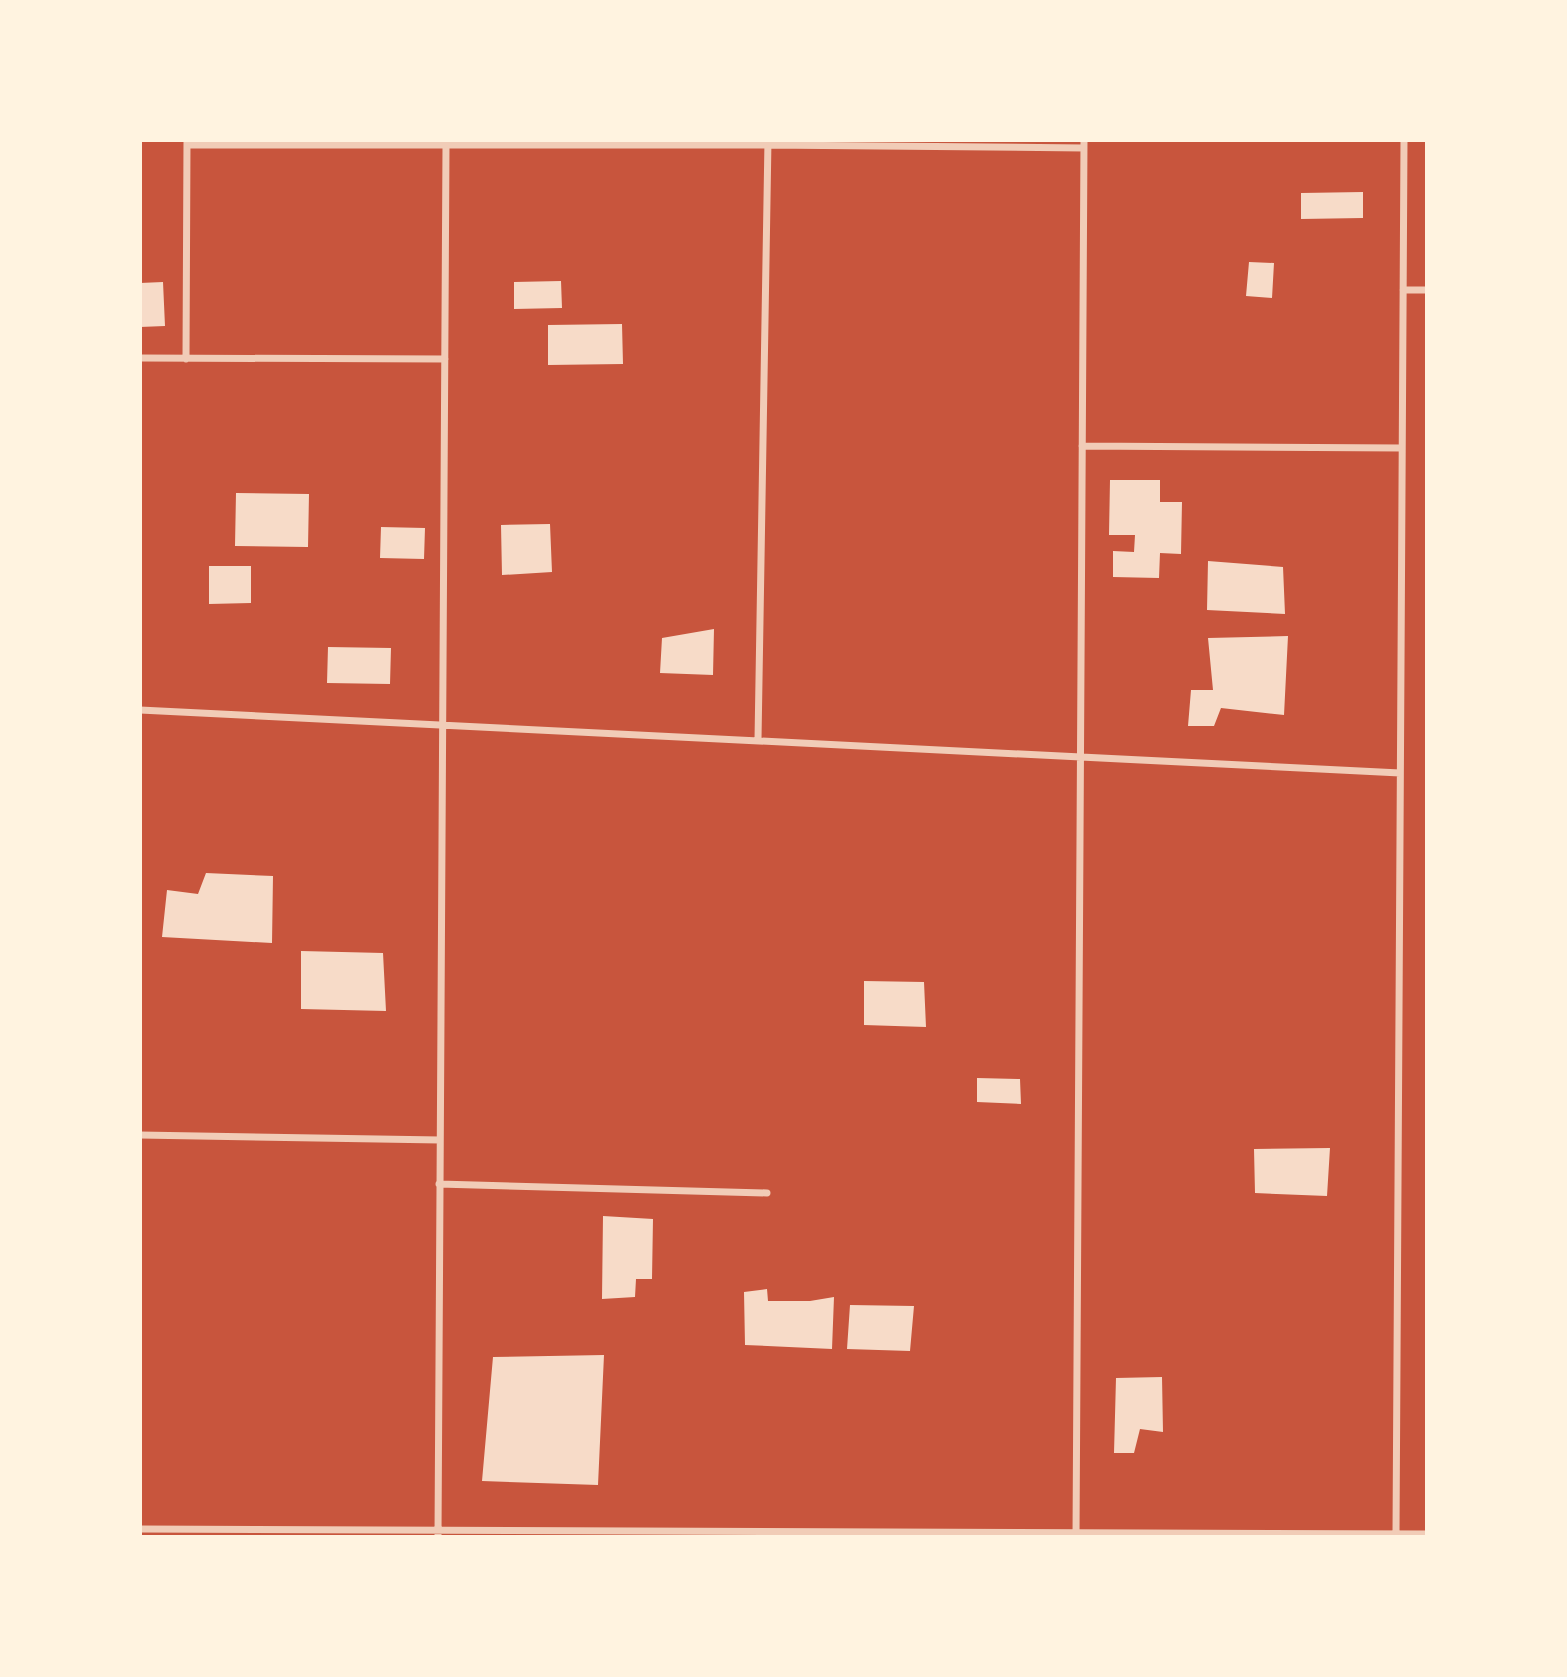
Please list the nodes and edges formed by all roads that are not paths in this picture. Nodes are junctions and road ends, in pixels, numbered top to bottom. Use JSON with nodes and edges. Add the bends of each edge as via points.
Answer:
{"nodes":[{"id":1,"x":1404,"y":140,"type":"edge"},
{"id":2,"x":187,"y":143,"type":"edge"},
{"id":3,"x":768,"y":143,"type":"edge"},
{"id":4,"x":1084,"y":144,"type":"edge"},
{"id":5,"x":446,"y":146,"type":"junction"},
{"id":6,"x":1403,"y":290,"type":"junction"},
{"id":7,"x":1427,"y":290,"type":"edge"},
{"id":8,"x":140,"y":358,"type":"edge"},
{"id":9,"x":186,"y":359,"type":"junction"},
{"id":10,"x":445,"y":359,"type":"junction"},
{"id":11,"x":1082,"y":446,"type":"junction"},
{"id":12,"x":1402,"y":448,"type":"junction"},
{"id":13,"x":140,"y":710,"type":"edge"},
{"id":14,"x":443,"y":724,"type":"junction"},
{"id":15,"x":758,"y":740,"type":"junction"},
{"id":16,"x":1080,"y":756,"type":"junction"},
{"id":17,"x":1400,"y":773,"type":"junction"},
{"id":18,"x":140,"y":1135,"type":"edge"},
{"id":19,"x":440,"y":1140,"type":"junction"},
{"id":20,"x":439,"y":1184,"type":"junction"},
{"id":21,"x":767,"y":1194,"type":"dead end"},
{"id":22,"x":140,"y":1529,"type":"edge"},
{"id":23,"x":438,"y":1534,"type":"edge"},
{"id":24,"x":745,"y":1534,"type":"edge"},
{"id":25,"x":1076,"y":1534,"type":"edge"},
{"id":26,"x":1396,"y":1534,"type":"junction"},
{"id":27,"x":1427,"y":1534,"type":"edge"}],
"edges":[{"from":1,"to":6,"type":"street"},
{"from":2,"to":5,"type":"street"},
{"from":2,"to":9,"type":"street"},
{"from":3,"to":4,"type":"street"},
{"from":3,"to":5,"type":"street"},
{"from":3,"to":15,"type":"street"},
{"from":4,"to":11,"type":"street"},
{"from":5,"to":10,"type":"street"},
{"from":6,"to":7,"type":"street"},
{"from":6,"to":12,"type":"street"},
{"from":8,"to":9,"type":"street"},
{"from":9,"to":10,"type":"street"},
{"from":10,"to":14,"type":"street"},
{"from":11,"to":12,"type":"street"},
{"from":11,"to":16,"type":"street"},
{"from":12,"to":17,"type":"street"},
{"from":13,"to":14,"type":"street"},
{"from":14,"to":15,"type":"street"},
{"from":14,"to":19,"type":"street"},
{"from":15,"to":16,"type":"street"},
{"from":16,"to":17,"type":"street"},
{"from":16,"to":25,"type":"street"},
{"from":17,"to":26,"type":"street"},
{"from":18,"to":19,"type":"street"},
{"from":19,"to":20,"type":"street"},
{"from":20,"to":21,"type":"street"},
{"from":20,"to":23,"type":"street"},
{"from":22,"to":23,"type":"street"},
{"from":23,"to":24,"type":"street"},
{"from":24,"to":25,"type":"street"},
{"from":25,"to":26,"type":"street"},
{"from":26,"to":27,"type":"street"}]}
